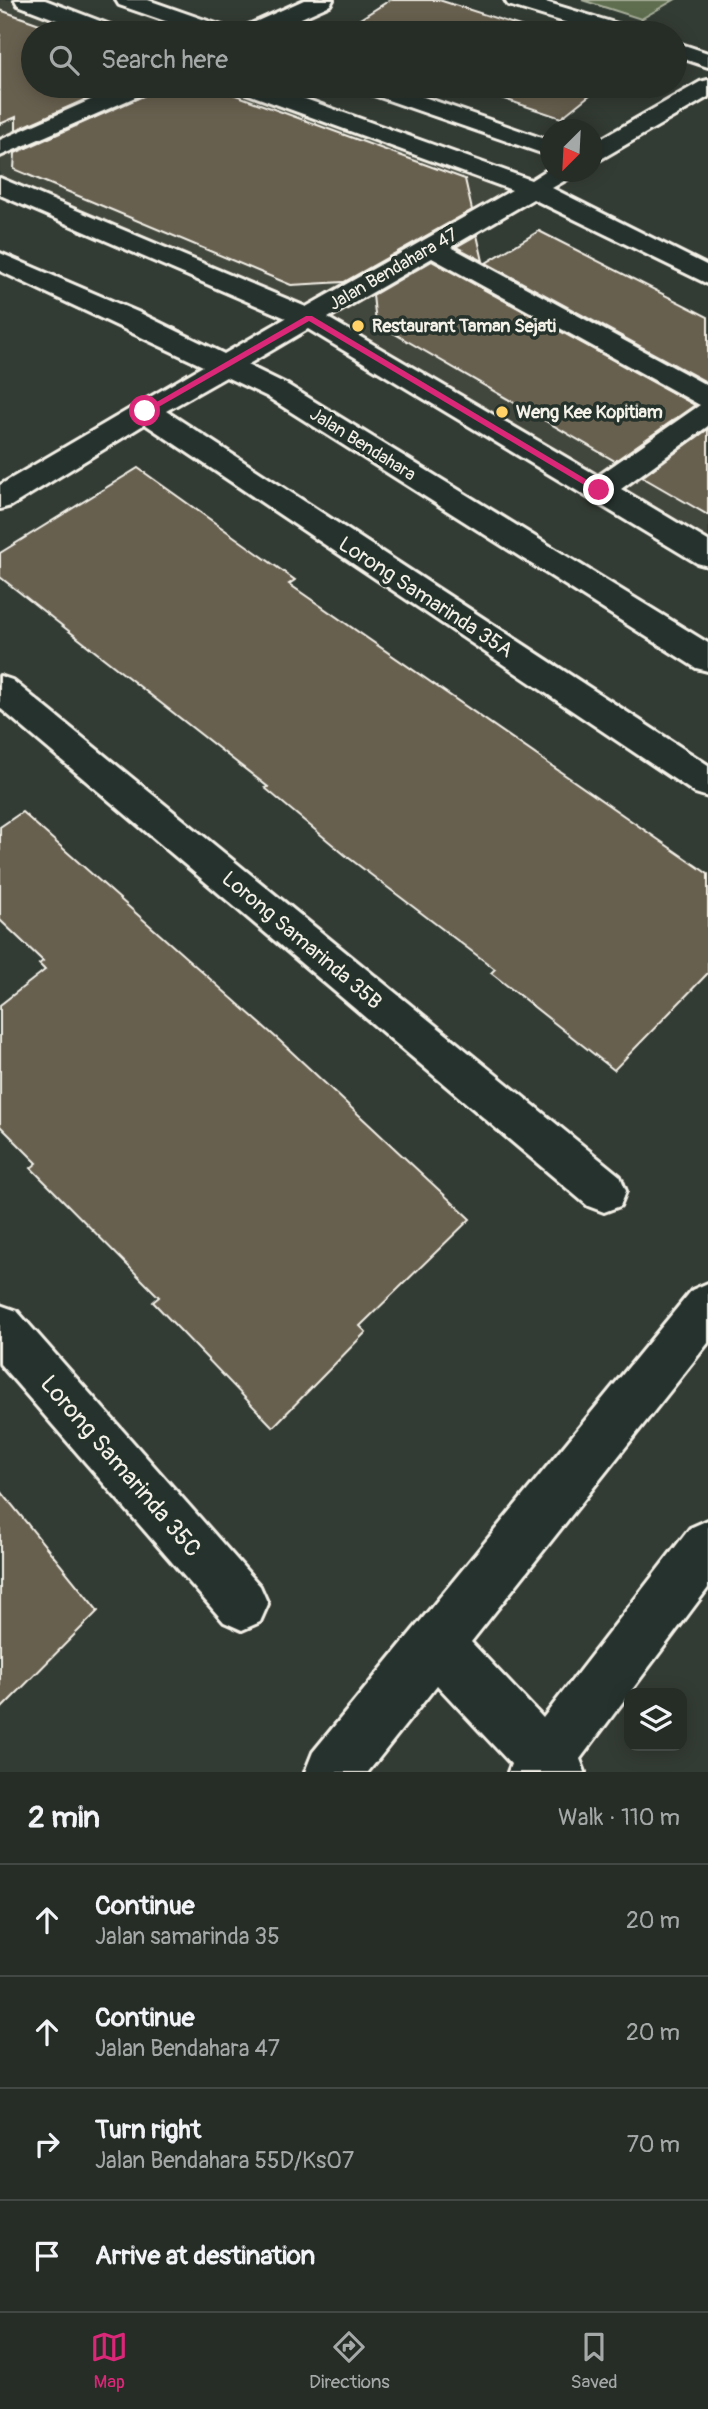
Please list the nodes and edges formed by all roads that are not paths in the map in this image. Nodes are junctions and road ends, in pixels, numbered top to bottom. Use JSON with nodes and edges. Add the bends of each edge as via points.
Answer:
{"nodes":[{"id":1,"x":26,"y":0,"type":"edge"},
{"id":2,"x":127,"y":0,"type":"edge"},
{"id":3,"x":322,"y":0,"type":"edge"},
{"id":4,"x":516,"y":0,"type":"edge"},
{"id":5,"x":79,"y":21,"type":"edge"},
{"id":6,"x":186,"y":21,"type":"edge"},
{"id":7,"x":276,"y":21,"type":"edge"},
{"id":8,"x":584,"y":21,"type":"edge"},
{"id":9,"x":687,"y":53,"type":"edge"},
{"id":10,"x":708,"y":60,"type":"edge"},
{"id":11,"x":708,"y":88,"type":"edge"},
{"id":12,"x":114,"y":98,"type":"edge"},
{"id":13,"x":282,"y":98,"type":"edge"},
{"id":14,"x":404,"y":98,"type":"edge"},
{"id":15,"x":540,"y":145,"type":"edge"},
{"id":16,"x":603,"y":148,"type":"edge"},
{"id":17,"x":0,"y":149,"type":"edge"},
{"id":18,"x":544,"y":182,"type":"edge"},
{"id":19,"x":0,"y":186,"type":"edge"},
{"id":20,"x":533,"y":188,"type":"junction"},
{"id":21,"x":432,"y":247,"type":"junction"},
{"id":22,"x":708,"y":247,"type":"edge"},
{"id":23,"x":0,"y":261,"type":"edge"},
{"id":24,"x":684,"y":263,"type":"junction"},
{"id":25,"x":708,"y":276,"type":"edge"},
{"id":26,"x":309,"y":318,"type":"junction"},
{"id":27,"x":224,"y":367,"type":"junction"},
{"id":28,"x":708,"y":398,"type":"edge"},
{"id":29,"x":145,"y":411,"type":"junction"},
{"id":30,"x":708,"y":412,"type":"edge"},
{"id":31,"x":599,"y":490,"type":"junction"},
{"id":32,"x":0,"y":499,"type":"edge"},
{"id":33,"x":708,"y":555,"type":"edge"},
{"id":34,"x":708,"y":659,"type":"edge"},
{"id":35,"x":0,"y":689,"type":"edge"},
{"id":36,"x":708,"y":783,"type":"edge"},
{"id":37,"x":604,"y":1191,"type":"dead end"},
{"id":38,"x":708,"y":1306,"type":"edge"},
{"id":39,"x":0,"y":1328,"type":"edge"},
{"id":40,"x":708,"y":1546,"type":"edge"},
{"id":41,"x":242,"y":1604,"type":"dead end"},
{"id":42,"x":436,"y":1644,"type":"junction"},
{"id":43,"x":546,"y":1768,"type":"edge"},
{"id":44,"x":333,"y":1772,"type":"edge"}],
"edges":[{"from":1,"to":5,"type":"street"},
{"from":2,"to":6,"type":"street"},
{"from":3,"to":7,"type":"street"},
{"from":4,"to":8,"type":"street"},
{"from":9,"to":10,"type":"street"},
{"from":11,"to":16,"type":"street"},
{"from":12,"to":17,"type":"street"},
{"from":13,"to":20,"type":"street"},
{"from":14,"to":15,"type":"street"},
{"from":18,"to":20,"type":"street","name":"Jalan Bendahara 47"},
{"from":19,"to":26,"type":"street"},
{"from":20,"to":21,"type":"street","name":"Jalan Bendahara 47"},
{"from":20,"to":24,"type":"street"},
{"from":21,"to":26,"type":"street","name":"Jalan Bendahara 47"},
{"from":21,"to":28,"type":"street"},
{"from":22,"to":24,"type":"street"},
{"from":23,"to":27,"type":"street","name":"Jalan Bendahara"},
{"from":24,"to":25,"type":"street"},
{"from":26,"to":27,"type":"street","name":"Jalan Bendahara 47"},
{"from":26,"to":31,"type":"street"},
{"from":27,"to":29,"type":"street","name":"Jalan Bendahara 47"},
{"from":27,"to":34,"type":"street","name":"Jalan Bendahara","via":[[276,390]]},
{"from":29,"to":32,"type":"street","name":"Jalan Bendahara 47"},
{"from":29,"to":36,"type":"street","name":"Lorong Samarinda 35A"},
{"from":30,"to":31,"type":"street"},
{"from":31,"to":33,"type":"street"},
{"from":35,"to":37,"type":"street","name":"Lorong Samarinda 35B"},
{"from":38,"to":42,"type":"street"},
{"from":39,"to":41,"type":"street","name":"Lorong Samarinda 35C"},
{"from":40,"to":43,"type":"street"},
{"from":42,"to":43,"type":"street"},
{"from":42,"to":44,"type":"street"}]}
